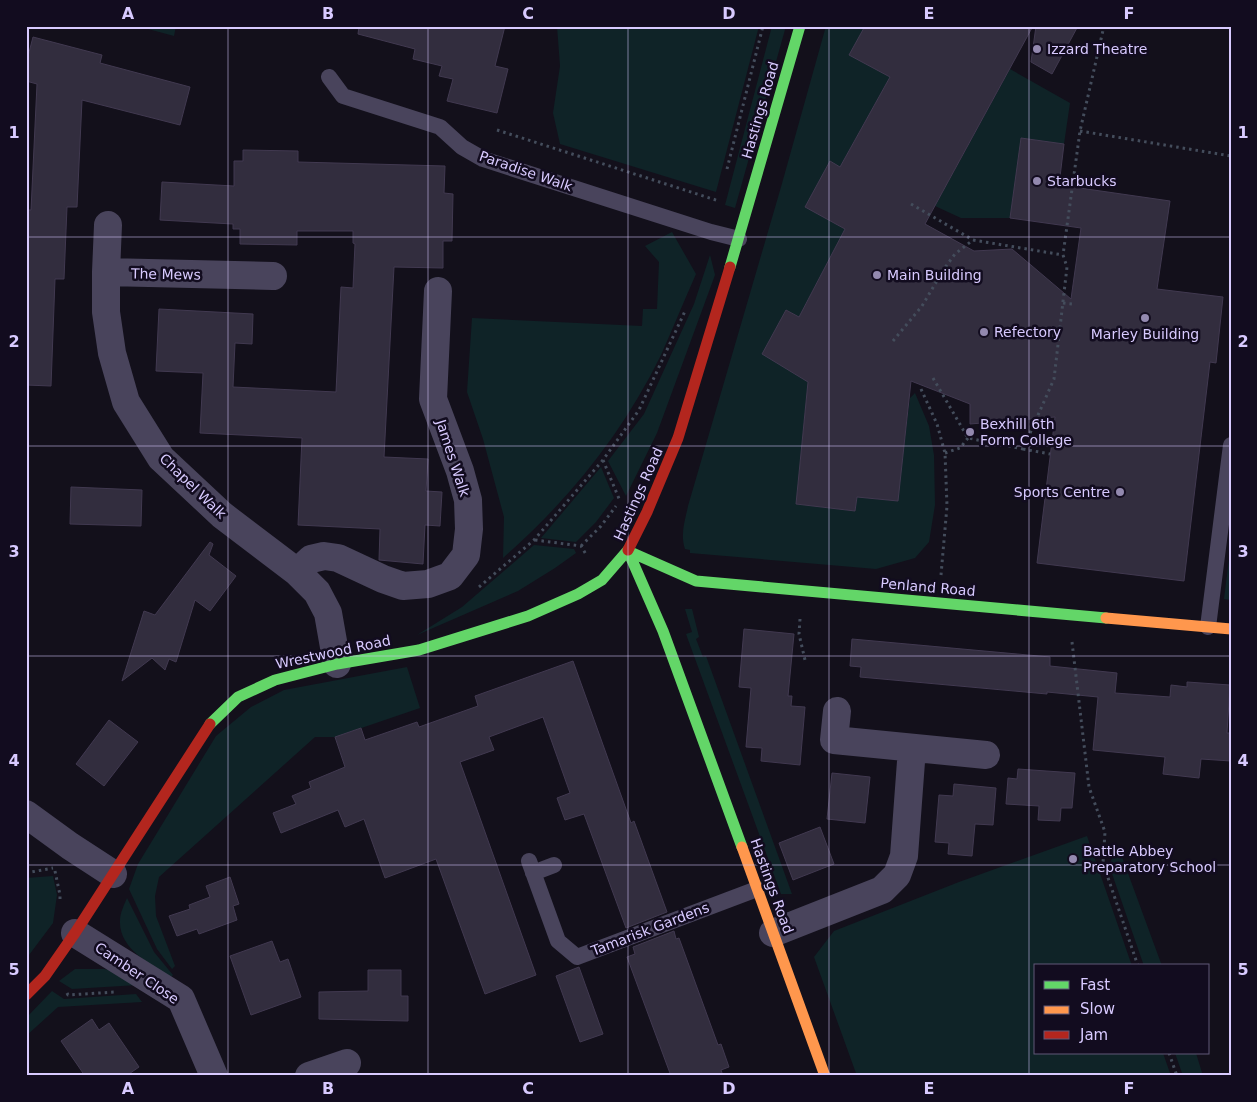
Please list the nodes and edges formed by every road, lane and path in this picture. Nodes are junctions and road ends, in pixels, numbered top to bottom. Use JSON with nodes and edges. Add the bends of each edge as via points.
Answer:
{"nodes":[{"id":1,"x":762,"y":26,"type":"edge"},
{"id":2,"x":800,"y":26,"type":"edge"},
{"id":3,"x":1104,"y":26,"type":"edge"},
{"id":4,"x":329,"y":77,"type":"dead end"},
{"id":5,"x":497,"y":130,"type":"dead end"},
{"id":6,"x":1080,"y":131,"type":"junction"},
{"id":7,"x":1231,"y":156,"type":"edge"},
{"id":8,"x":726,"y":174,"type":"dead end"},
{"id":9,"x":722,"y":192,"type":"dead end"},
{"id":10,"x":719,"y":201,"type":"junction"},
{"id":11,"x":911,"y":204,"type":"dead end"},
{"id":12,"x":108,"y":225,"type":"dead end"},
{"id":13,"x":711,"y":232,"type":"junction"},
{"id":14,"x":738,"y":239,"type":"junction"},
{"id":15,"x":973,"y":240,"type":"junction"},
{"id":16,"x":1063,"y":255,"type":"junction"},
{"id":17,"x":106,"y":272,"type":"junction"},
{"id":18,"x":273,"y":276,"type":"dead end"},
{"id":19,"x":438,"y":291,"type":"dead end"},
{"id":20,"x":689,"y":302,"type":"dead end"},
{"id":21,"x":1063,"y":303,"type":"junction"},
{"id":22,"x":1072,"y":304,"type":"dead end"},
{"id":23,"x":893,"y":341,"type":"dead end"},
{"id":24,"x":933,"y":378,"type":"dead end"},
{"id":25,"x":920,"y":388,"type":"dead end"},
{"id":26,"x":968,"y":438,"type":"junction"},
{"id":27,"x":1231,"y":445,"type":"edge"},
{"id":28,"x":1023,"y":449,"type":"junction"},
{"id":29,"x":945,"y":453,"type":"junction"},
{"id":30,"x":1050,"y":454,"type":"dead end"},
{"id":31,"x":602,"y":460,"type":"junction"},
{"id":32,"x":534,"y":540,"type":"junction"},
{"id":33,"x":581,"y":546,"type":"junction"},
{"id":34,"x":628,"y":551,"type":"junction"},
{"id":35,"x":297,"y":572,"type":"junction"},
{"id":36,"x":602,"y":580,"type":"junction"},
{"id":37,"x":474,"y":591,"type":"dead end"},
{"id":38,"x":939,"y":603,"type":"junction"},
{"id":39,"x":1069,"y":615,"type":"junction"},
{"id":40,"x":1208,"y":627,"type":"junction"},
{"id":41,"x":1231,"y":629,"type":"edge"},
{"id":42,"x":799,"y":634,"type":"dead end"},
{"id":43,"x":805,"y":660,"type":"dead end"},
{"id":44,"x":337,"y":664,"type":"junction"},
{"id":45,"x":837,"y":711,"type":"dead end"},
{"id":46,"x":912,"y":748,"type":"junction"},
{"id":47,"x":986,"y":755,"type":"dead end"},
{"id":48,"x":26,"y":814,"type":"edge"},
{"id":49,"x":554,"y":866,"type":"dead end"},
{"id":50,"x":113,"y":874,"type":"junction"},
{"id":51,"x":757,"y":889,"type":"junction"},
{"id":52,"x":75,"y":933,"type":"junction"},
{"id":53,"x":773,"y":933,"type":"junction"},
{"id":54,"x":1137,"y":964,"type":"edge"},
{"id":55,"x":26,"y":995,"type":"edge"},
{"id":56,"x":1169,"y":1054,"type":"edge"},
{"id":57,"x":347,"y":1063,"type":"dead end"},
{"id":58,"x":214,"y":1076,"type":"edge"},
{"id":59,"x":309,"y":1076,"type":"edge"},
{"id":60,"x":825,"y":1076,"type":"edge"},
{"id":61,"x":1177,"y":1076,"type":"edge"}],
"edges":[{"from":1,"to":8,"type":"path"},
{"from":2,"to":14,"type":"main road","name":"Hastings Road"},
{"from":3,"to":6,"type":"path"},
{"from":4,"to":13,"type":"lane","name":"Paradise Walk","via":[[343,96],[440,127],[462,147],[483,159]]},
{"from":5,"to":10,"type":"path"},
{"from":6,"to":7,"type":"path"},
{"from":6,"to":16,"type":"path"},
{"from":9,"to":10,"type":"path"},
{"from":10,"to":13,"type":"path"},
{"from":11,"to":15,"type":"path"},
{"from":12,"to":17,"type":"street"},
{"from":13,"to":14,"type":"lane","name":"Paradise Walk"},
{"from":14,"to":34,"type":"main road","name":"Hastings Road","via":[[678,438]]},
{"from":15,"to":16,"type":"path"},
{"from":15,"to":23,"type":"path","via":[[955,254],[922,306]]},
{"from":16,"to":21,"type":"path","via":[[1067,267]]},
{"from":17,"to":18,"type":"street","name":"The Mews"},
{"from":17,"to":35,"type":"street","name":"Chapel Walk","via":[[106,312],[112,353],[126,402],[161,458],[222,515]]},
{"from":19,"to":35,"type":"street","name":"James Walk","via":[[433,399],[468,500],[466,555],[450,576],[428,584],[403,586],[338,558],[324,556],[311,560]]},
{"from":20,"to":31,"type":"path","via":[[639,410]]},
{"from":21,"to":22,"type":"path"},
{"from":21,"to":28,"type":"path","via":[[1054,379]]},
{"from":24,"to":26,"type":"path"},
{"from":25,"to":29,"type":"path","via":[[937,424]]},
{"from":26,"to":28,"type":"path"},
{"from":26,"to":29,"type":"path","via":[[960,448]]},
{"from":27,"to":40,"type":"lane"},
{"from":28,"to":30,"type":"path"},
{"from":29,"to":38,"type":"path","via":[[947,506]]},
{"from":31,"to":32,"type":"path"},
{"from":31,"to":33,"type":"path","via":[[620,501]]},
{"from":32,"to":33,"type":"path"},
{"from":32,"to":37,"type":"path"},
{"from":33,"to":36,"type":"path"},
{"from":34,"to":36,"type":"main road","name":"Wrestwood Road"},
{"from":34,"to":38,"type":"main road","name":"Penland Road","via":[[696,581]]},
{"from":34,"to":51,"type":"main road","name":"Hastings Road","via":[[663,631]]},
{"from":35,"to":44,"type":"street","name":"Chapel Walk","via":[[317,592],[328,613]]},
{"from":36,"to":44,"type":"main road","name":"Wrestwood Road","via":[[528,616],[419,650]]},
{"from":38,"to":39,"type":"main road","name":"Penland Road"},
{"from":39,"to":40,"type":"main road","name":"Penland Road"},
{"from":39,"to":54,"type":"path","via":[[1088,787],[1105,832],[1103,863]]},
{"from":40,"to":41,"type":"main road","name":"Penland Road"},
{"from":42,"to":43,"type":"path"},
{"from":44,"to":50,"type":"main road","name":"Wrestwood Road","via":[[275,680],[238,697],[207,727]]},
{"from":45,"to":46,"type":"street","via":[[834,740]]},
{"from":46,"to":47,"type":"street"},
{"from":46,"to":53,"type":"street","via":[[904,856],[897,875],[882,890]]},
{"from":48,"to":50,"type":"street"},
{"from":49,"to":51,"type":"lane","name":"Tamarisk Gardens","via":[[531,867],[558,941],[577,956]]},
{"from":50,"to":52,"type":"main road","name":"Wrestwood Road"},
{"from":51,"to":53,"type":"main road","name":"Hastings Road"},
{"from":52,"to":55,"type":"main road","name":"Wrestwood Road","via":[[45,976]]},
{"from":52,"to":58,"type":"street","name":"Camber Close","via":[[181,999]]},
{"from":53,"to":60,"type":"main road","name":"Hastings Road"},
{"from":56,"to":61,"type":"path"},
{"from":57,"to":59,"type":"street"}]}
